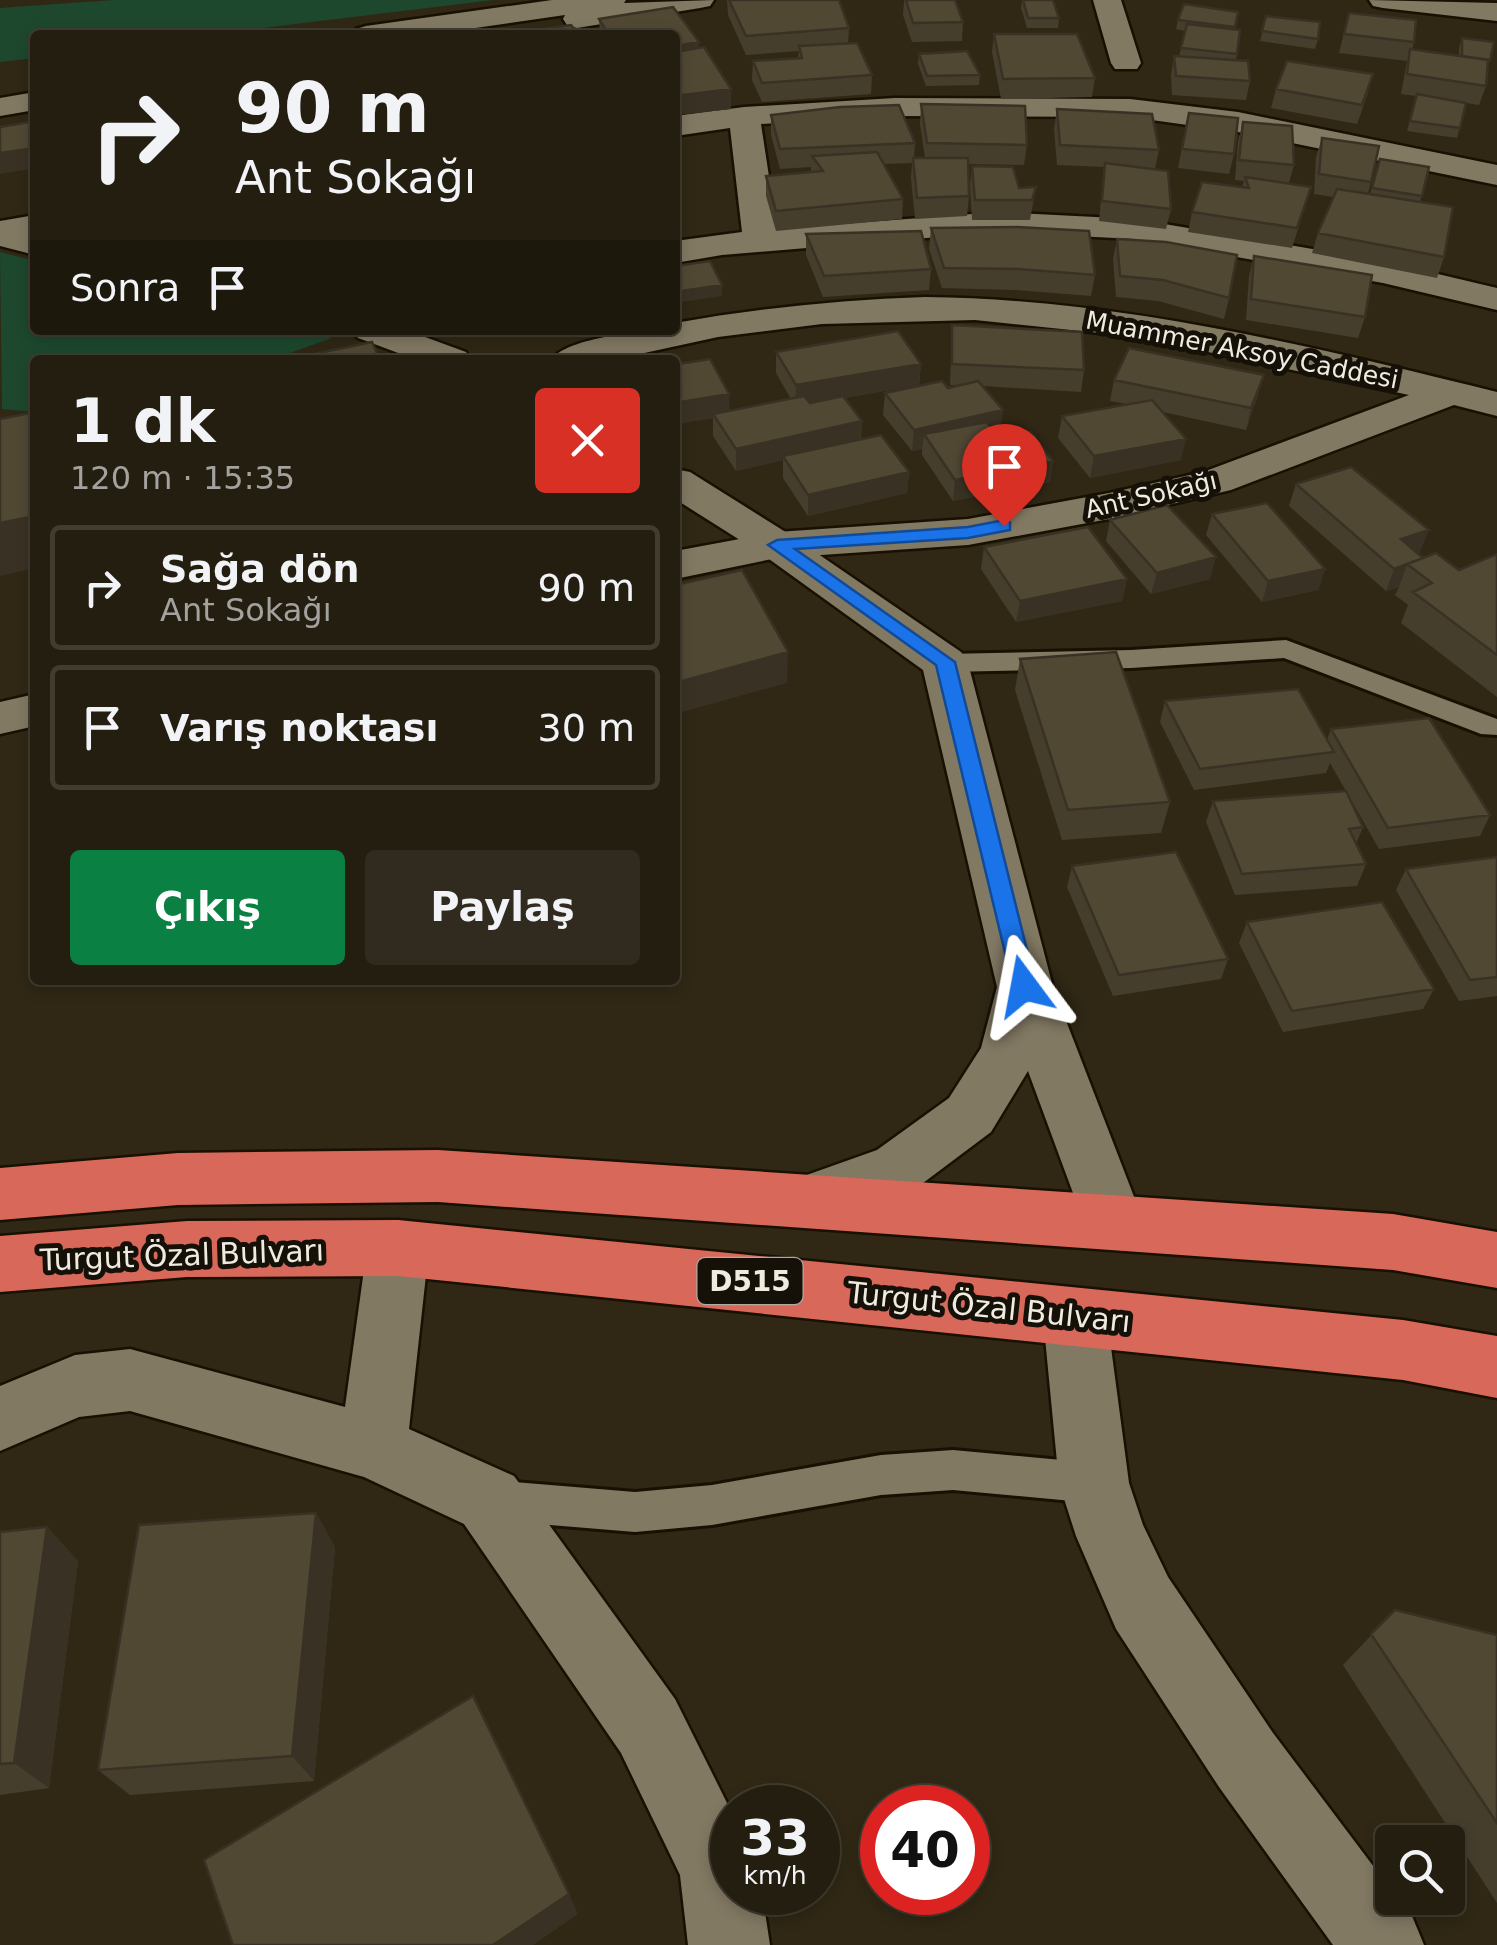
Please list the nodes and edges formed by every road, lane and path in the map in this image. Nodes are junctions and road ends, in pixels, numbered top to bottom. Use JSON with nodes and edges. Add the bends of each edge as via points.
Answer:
{"nodes":[{"id":1,"x":612,"y":0,"type":"edge"},
{"id":2,"x":700,"y":0,"type":"edge"},
{"id":3,"x":1108,"y":0,"type":"edge"},
{"id":4,"x":1382,"y":0,"type":"edge"},
{"id":5,"x":1497,"y":12,"type":"edge"},
{"id":6,"x":401,"y":30,"type":"edge"},
{"id":7,"x":503,"y":30,"type":"edge"},
{"id":8,"x":1126,"y":64,"type":"dead end"},
{"id":9,"x":30,"y":85,"type":"edge"},
{"id":10,"x":0,"y":89,"type":"edge"},
{"id":11,"x":30,"y":102,"type":"edge"},
{"id":12,"x":0,"y":106,"type":"edge"},
{"id":13,"x":744,"y":116,"type":"junction"},
{"id":14,"x":680,"y":125,"type":"edge"},
{"id":15,"x":1491,"y":163,"type":"edge"},
{"id":16,"x":30,"y":227,"type":"edge"},
{"id":17,"x":0,"y":233,"type":"edge"},
{"id":18,"x":761,"y":241,"type":"junction"},
{"id":19,"x":30,"y":242,"type":"edge"},
{"id":20,"x":680,"y":251,"type":"edge"},
{"id":21,"x":1497,"y":299,"type":"edge"},
{"id":22,"x":680,"y":334,"type":"edge"},
{"id":23,"x":384,"y":335,"type":"edge"},
{"id":24,"x":671,"y":335,"type":"edge"},
{"id":25,"x":435,"y":355,"type":"edge"},
{"id":26,"x":586,"y":355,"type":"edge"},
{"id":27,"x":1452,"y":392,"type":"junction"},
{"id":28,"x":1497,"y":404,"type":"edge"},
{"id":29,"x":680,"y":484,"type":"edge"},
{"id":30,"x":777,"y":545,"type":"junction"},
{"id":31,"x":680,"y":564,"type":"edge"},
{"id":32,"x":945,"y":662,"type":"junction"},
{"id":33,"x":30,"y":711,"type":"edge"},
{"id":34,"x":0,"y":718,"type":"edge"},
{"id":35,"x":1491,"y":727,"type":"dead end"},
{"id":36,"x":1024,"y":986,"type":"junction"},
{"id":37,"x":0,"y":1194,"type":"edge"},
{"id":38,"x":810,"y":1200,"type":"junction"},
{"id":39,"x":1112,"y":1220,"type":"junction"},
{"id":40,"x":398,"y":1248,"type":"junction"},
{"id":41,"x":1497,"y":1260,"type":"edge"},
{"id":42,"x":0,"y":1264,"type":"edge"},
{"id":43,"x":1075,"y":1317,"type":"junction"},
{"id":44,"x":1497,"y":1367,"type":"edge"},
{"id":45,"x":0,"y":1419,"type":"edge"},
{"id":46,"x":374,"y":1448,"type":"junction"},
{"id":47,"x":1094,"y":1482,"type":"junction"},
{"id":48,"x":490,"y":1500,"type":"junction"},
{"id":49,"x":729,"y":1945,"type":"edge"},
{"id":50,"x":1383,"y":1945,"type":"edge"}],
"edges":[{"from":1,"to":6,"type":"street"},
{"from":2,"to":7,"type":"street"},
{"from":3,"to":8,"type":"street"},
{"from":4,"to":5,"type":"street"},
{"from":9,"to":10,"type":"street"},
{"from":11,"to":12,"type":"street"},
{"from":13,"to":14,"type":"street"},
{"from":13,"to":15,"type":"street","via":[[896,107],[1130,108]]},
{"from":13,"to":18,"type":"street"},
{"from":16,"to":17,"type":"street"},
{"from":17,"to":19,"type":"street"},
{"from":18,"to":20,"type":"street"},
{"from":18,"to":21,"type":"street","via":[[998,222],[1135,229]]},
{"from":22,"to":27,"type":"street","name":"Muammer Aksoy Caddesi","via":[[792,318],[975,309],[1206,338]]},
{"from":23,"to":25,"type":"street"},
{"from":24,"to":26,"type":"street","name":"Muammer Aksoy Caddesi"},
{"from":27,"to":28,"type":"street","name":"Muammer Aksoy Caddesi"},
{"from":27,"to":30,"type":"street","name":"Ant Sokağı","via":[[1216,481],[1110,506],[968,532]]},
{"from":29,"to":30,"type":"street"},
{"from":30,"to":31,"type":"street","name":"Ant Sokağı"},
{"from":30,"to":32,"type":"street"},
{"from":32,"to":35,"type":"lane","via":[[1286,649]]},
{"from":32,"to":36,"type":"street"},
{"from":33,"to":34,"type":"street"},
{"from":36,"to":38,"type":"street","via":[[1008,1054],[970,1115],[898,1168]]},
{"from":36,"to":39,"type":"street"},
{"from":37,"to":38,"type":"highway","via":[[178,1180],[438,1176]]},
{"from":38,"to":39,"type":"highway"},
{"from":39,"to":41,"type":"highway","via":[[1393,1242]]},
{"from":40,"to":42,"type":"highway","name":"Turgut Özal Bulvarı","number":"D515","via":[[187,1249]]},
{"from":40,"to":43,"type":"highway","name":"Turgut Özal Bulvarı","number":"D515"},
{"from":40,"to":46,"type":"street"},
{"from":43,"to":44,"type":"highway","name":"Turgut Özal Bulvarı","number":"D515","via":[[1403,1350]]},
{"from":43,"to":47,"type":"street"},
{"from":45,"to":46,"type":"street","via":[[75,1386],[130,1380]]},
{"from":46,"to":48,"type":"street"},
{"from":47,"to":48,"type":"lane","via":[[954,1470],[635,1512]]},
{"from":47,"to":50,"type":"street","via":[[1142,1603],[1246,1760]]},
{"from":48,"to":49,"type":"street","via":[[648,1726],[719,1870]]}]}
